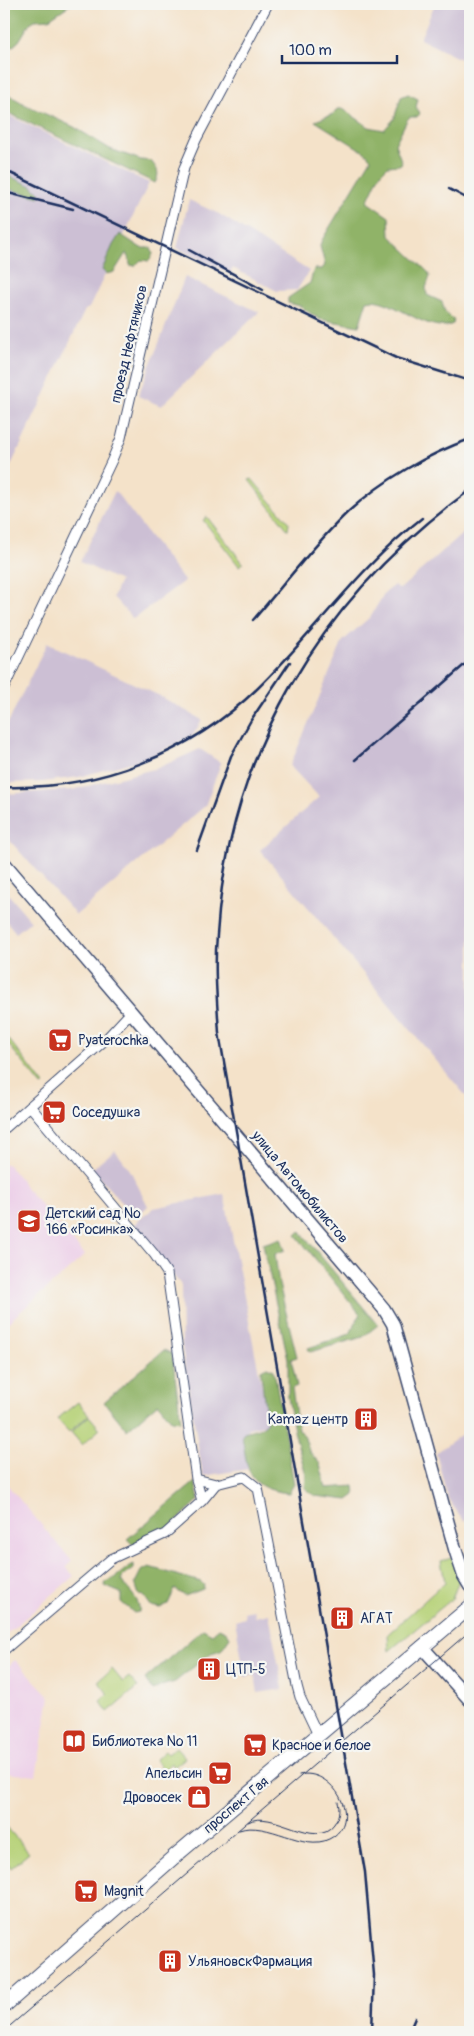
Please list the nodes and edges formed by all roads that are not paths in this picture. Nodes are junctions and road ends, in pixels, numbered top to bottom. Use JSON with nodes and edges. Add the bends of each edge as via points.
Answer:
{"nodes":[{"id":1,"x":268,"y":4,"type":"edge"},
{"id":2,"x":4,"y":688,"type":"edge"},
{"id":3,"x":4,"y":863,"type":"edge"},
{"id":4,"x":131,"y":1012,"type":"junction"},
{"id":5,"x":30,"y":1106,"type":"junction"},
{"id":6,"x":4,"y":1129,"type":"edge"},
{"id":7,"x":196,"y":1478,"type":"junction"},
{"id":8,"x":216,"y":1484,"type":"junction"},
{"id":9,"x":202,"y":1501,"type":"junction"},
{"id":10,"x":470,"y":1586,"type":"edge"},
{"id":11,"x":470,"y":1607,"type":"edge"},
{"id":12,"x":422,"y":1647,"type":"junction"},
{"id":13,"x":4,"y":1650,"type":"edge"},
{"id":14,"x":470,"y":1700,"type":"edge"},
{"id":15,"x":318,"y":1735,"type":"junction"},
{"id":16,"x":4,"y":2006,"type":"edge"}],
"edges":[{"from":1,"to":2,"type":"street","name":"проезд Нефтяников","via":[[189,155],[120,438]]},
{"from":3,"to":4,"type":"street","name":"улица Автомобилистов"},
{"from":4,"to":5,"type":"street","via":[[105,1040]]},
{"from":4,"to":10,"type":"street","name":"улица Автомобилистов","via":[[384,1309],[393,1324],[455,1549]]},
{"from":5,"to":6,"type":"street"},
{"from":5,"to":7,"type":"street","via":[[167,1273]]},
{"from":7,"to":8,"type":"street"},
{"from":7,"to":9,"type":"street"},
{"from":8,"to":9,"type":"street"},
{"from":8,"to":15,"type":"street","via":[[244,1477],[258,1488],[297,1686]]},
{"from":9,"to":13,"type":"street","via":[[165,1534],[111,1559]]},
{"from":11,"to":12,"type":"main road","name":"проспект Гая"},
{"from":12,"to":14,"type":"street"},
{"from":12,"to":15,"type":"main road","name":"проспект Гая"},
{"from":15,"to":16,"type":"main road","name":"проспект Гая"}]}
